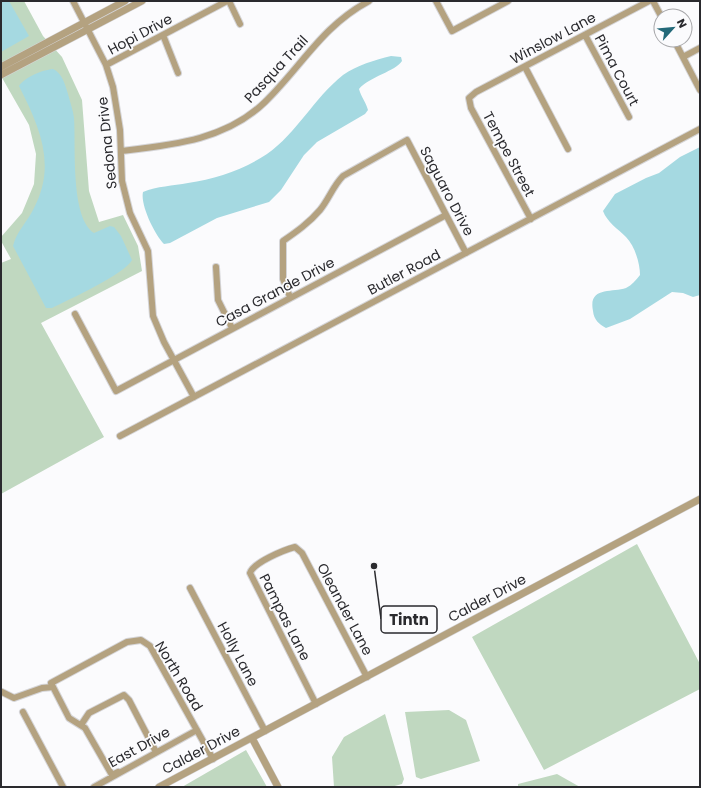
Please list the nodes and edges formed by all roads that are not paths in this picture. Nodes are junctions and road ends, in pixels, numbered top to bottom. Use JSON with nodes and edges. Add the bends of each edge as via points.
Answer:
{"nodes":[{"id":1,"x":73,"y":1,"type":"edge"},
{"id":2,"x":125,"y":1,"type":"edge"},
{"id":3,"x":142,"y":1,"type":"edge"},
{"id":4,"x":228,"y":1,"type":"edge"},
{"id":5,"x":369,"y":1,"type":"edge"},
{"id":6,"x":436,"y":1,"type":"edge"},
{"id":7,"x":508,"y":1,"type":"edge"},
{"id":8,"x":649,"y":1,"type":"edge"},
{"id":9,"x":360,"y":3,"type":"edge"},
{"id":10,"x":240,"y":24,"type":"dead end"},
{"id":11,"x":86,"y":26,"type":"junction"},
{"id":12,"x":163,"y":35,"type":"junction"},
{"id":13,"x":585,"y":35,"type":"junction"},
{"id":14,"x":678,"y":48,"type":"edge"},
{"id":15,"x":700,"y":48,"type":"edge"},
{"id":16,"x":683,"y":57,"type":"junction"},
{"id":17,"x":106,"y":65,"type":"junction"},
{"id":18,"x":1,"y":67,"type":"edge"},
{"id":19,"x":525,"y":67,"type":"junction"},
{"id":20,"x":178,"y":73,"type":"dead end"},
{"id":21,"x":1,"y":75,"type":"edge"},
{"id":22,"x":700,"y":90,"type":"edge"},
{"id":23,"x":469,"y":98,"type":"joint"},
{"id":24,"x":629,"y":117,"type":"dead end"},
{"id":25,"x":700,"y":129,"type":"edge"},
{"id":26,"x":568,"y":149,"type":"dead end"},
{"id":27,"x":121,"y":151,"type":"junction"},
{"id":28,"x":446,"y":215,"type":"junction"},
{"id":29,"x":531,"y":219,"type":"junction"},
{"id":30,"x":466,"y":253,"type":"junction"},
{"id":31,"x":216,"y":267,"type":"dead end"},
{"id":32,"x":290,"y":297,"type":"junction"},
{"id":33,"x":75,"y":314,"type":"dead end"},
{"id":34,"x":232,"y":328,"type":"junction"},
{"id":35,"x":174,"y":359,"type":"junction"},
{"id":36,"x":194,"y":397,"type":"junction"},
{"id":37,"x":120,"y":436,"type":"dead end"},
{"id":38,"x":700,"y":499,"type":"edge"},
{"id":39,"x":301,"y":552,"type":"joint"},
{"id":40,"x":190,"y":588,"type":"dead end"},
{"id":41,"x":367,"y":677,"type":"junction"},
{"id":42,"x":53,"y":688,"type":"junction"},
{"id":43,"x":2,"y":692,"type":"edge"},
{"id":44,"x":316,"y":704,"type":"junction"},
{"id":45,"x":23,"y":712,"type":"dead end"},
{"id":46,"x":81,"y":725,"type":"junction"},
{"id":47,"x":197,"y":730,"type":"junction"},
{"id":48,"x":265,"y":731,"type":"junction"},
{"id":49,"x":252,"y":738,"type":"junction"},
{"id":50,"x":156,"y":752,"type":"junction"},
{"id":51,"x":213,"y":759,"type":"junction"},
{"id":52,"x":118,"y":772,"type":"junction"},
{"id":53,"x":63,"y":787,"type":"edge"},
{"id":54,"x":94,"y":787,"type":"edge"},
{"id":55,"x":159,"y":787,"type":"edge"},
{"id":56,"x":278,"y":787,"type":"edge"}],
"edges":[{"from":1,"to":11,"type":"street","name":"Sedona Drive"},
{"from":2,"to":11,"type":"street"},
{"from":3,"to":11,"type":"street"},
{"from":4,"to":10,"type":"street"},
{"from":4,"to":12,"type":"street","name":"Hopi Drive"},
{"from":5,"to":9,"type":"street","name":"Pasqua Trail"},
{"from":6,"to":7,"type":"street","via":[[452,31]]},
{"from":8,"to":13,"type":"street","name":"Winslow Lane"},
{"from":9,"to":27,"type":"street","name":"Pasqua Trail","via":[[335,23],[265,102],[230,128],[193,141]]},
{"from":11,"to":17,"type":"street","name":"Sedona Drive"},
{"from":11,"to":18,"type":"street"},
{"from":11,"to":21,"type":"street"},
{"from":12,"to":17,"type":"street","name":"Hopi Drive"},
{"from":12,"to":20,"type":"street"},
{"from":13,"to":19,"type":"street","name":"Winslow Lane"},
{"from":13,"to":24,"type":"street","name":"Pima Court"},
{"from":14,"to":16,"type":"street"},
{"from":15,"to":16,"type":"street"},
{"from":16,"to":22,"type":"street"},
{"from":17,"to":27,"type":"street","name":"Sedona Drive","via":[[118,112]]},
{"from":19,"to":23,"type":"street","name":"Winslow Lane"},
{"from":19,"to":26,"type":"street"},
{"from":23,"to":29,"type":"street","name":"Tempe Street"},
{"from":25,"to":29,"type":"street","name":"Butler Road"},
{"from":27,"to":35,"type":"street","name":"Sedona Drive","via":[[125,199],[148,250],[153,316]]},
{"from":28,"to":30,"type":"street","name":"Saguaro Drive"},
{"from":28,"to":32,"type":"street","name":"Casa Grande Drive"},
{"from":28,"to":32,"type":"street","name":"Saguaro Drive","via":[[407,140],[343,176],[316,214],[283,241],[283,279]]},
{"from":29,"to":30,"type":"street","name":"Butler Road"},
{"from":30,"to":36,"type":"street","name":"Butler Road"},
{"from":31,"to":34,"type":"street","via":[[218,300]]},
{"from":32,"to":34,"type":"street","name":"Casa Grande Drive"},
{"from":33,"to":35,"type":"street","name":"Casa Grande Drive","via":[[116,391]]},
{"from":34,"to":35,"type":"street","name":"Casa Grande Drive"},
{"from":35,"to":36,"type":"street","name":"Sedona Drive"},
{"from":36,"to":37,"type":"street","name":"Butler Road"},
{"from":38,"to":41,"type":"street","name":"Calder Drive"},
{"from":39,"to":41,"type":"street","name":"Oleander Lane"},
{"from":39,"to":44,"type":"street","name":"Pampas Lane","via":[[295,547],[287,550],[255,566],[250,573]]},
{"from":40,"to":48,"type":"street","name":"Holly Lane"},
{"from":41,"to":44,"type":"street","name":"Calder Drive"},
{"from":42,"to":43,"type":"street","via":[[42,688],[14,698]]},
{"from":42,"to":46,"type":"street","via":[[69,718]]},
{"from":42,"to":47,"type":"street","name":"North Road","via":[[50,683],[127,642],[141,640],[150,646]]},
{"from":44,"to":48,"type":"street","name":"Calder Drive"},
{"from":45,"to":53,"type":"street"},
{"from":46,"to":50,"type":"street","via":[[89,713],[124,695]]},
{"from":46,"to":52,"type":"street","via":[[112,775]]},
{"from":47,"to":50,"type":"street","name":"East Drive"},
{"from":47,"to":51,"type":"street","name":"North Road"},
{"from":48,"to":49,"type":"street","name":"Calder Drive"},
{"from":49,"to":51,"type":"street","name":"Calder Drive"},
{"from":49,"to":56,"type":"street"},
{"from":50,"to":52,"type":"street","name":"East Drive"},
{"from":51,"to":55,"type":"street","name":"Calder Drive"},
{"from":52,"to":54,"type":"street","name":"East Drive"}]}
